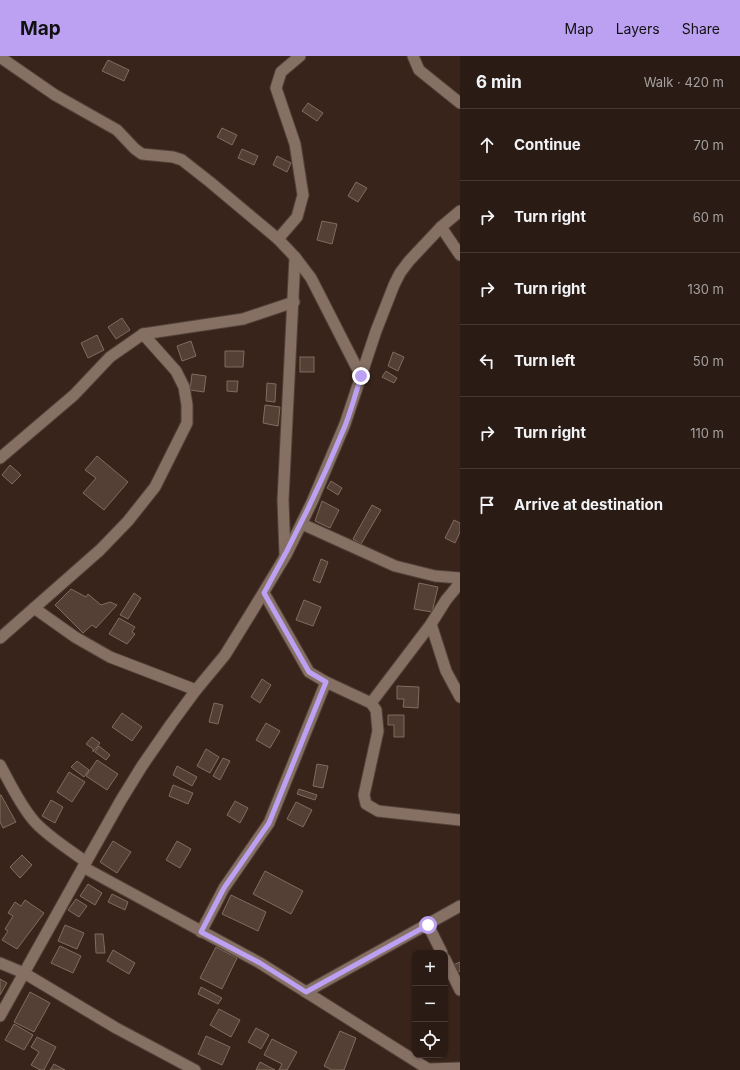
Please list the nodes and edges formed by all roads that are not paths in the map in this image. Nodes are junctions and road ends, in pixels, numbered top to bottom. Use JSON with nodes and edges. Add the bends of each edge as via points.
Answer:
{"nodes":[{"id":1,"x":300,"y":56,"type":"edge"},
{"id":2,"x":413,"y":56,"type":"edge"},
{"id":3,"x":0,"y":57,"type":"edge"},
{"id":4,"x":460,"y":104,"type":"edge"},
{"id":5,"x":460,"y":211,"type":"edge"},
{"id":6,"x":441,"y":227,"type":"junction"},
{"id":7,"x":278,"y":239,"type":"junction"},
{"id":8,"x":460,"y":255,"type":"edge"},
{"id":9,"x":295,"y":257,"type":"junction"},
{"id":10,"x":294,"y":302,"type":"junction"},
{"id":11,"x":143,"y":334,"type":"junction"},
{"id":12,"x":361,"y":376,"type":"junction"},
{"id":13,"x":0,"y":458,"type":"edge"},
{"id":14,"x":302,"y":524,"type":"junction"},
{"id":15,"x":286,"y":555,"type":"junction"},
{"id":16,"x":460,"y":578,"type":"edge"},
{"id":17,"x":460,"y":583,"type":"edge"},
{"id":18,"x":264,"y":593,"type":"junction"},
{"id":19,"x":34,"y":608,"type":"junction"},
{"id":20,"x":431,"y":624,"type":"junction"},
{"id":21,"x":0,"y":638,"type":"edge"},
{"id":22,"x":326,"y":682,"type":"junction"},
{"id":23,"x":196,"y":690,"type":"junction"},
{"id":24,"x":460,"y":696,"type":"edge"},
{"id":25,"x":371,"y":703,"type":"junction"},
{"id":26,"x":0,"y":765,"type":"edge"},
{"id":27,"x":460,"y":820,"type":"edge"},
{"id":28,"x":84,"y":865,"type":"junction"},
{"id":29,"x":460,"y":906,"type":"edge"},
{"id":30,"x":428,"y":925,"type":"junction"},
{"id":31,"x":201,"y":932,"type":"junction"},
{"id":32,"x":440,"y":950,"type":"edge"},
{"id":33,"x":0,"y":963,"type":"edge"},
{"id":34,"x":448,"y":965,"type":"edge"},
{"id":35,"x":24,"y":973,"type":"junction"},
{"id":36,"x":460,"y":990,"type":"edge"},
{"id":37,"x":306,"y":992,"type":"junction"},
{"id":38,"x":0,"y":1016,"type":"edge"},
{"id":39,"x":460,"y":1068,"type":"edge"},
{"id":40,"x":195,"y":1070,"type":"edge"}],
"edges":[{"from":1,"to":7,"type":"street","via":[[281,72],[276,88],[295,144],[303,194],[296,217]]},
{"from":2,"to":4,"type":"street","via":[[419,70]]},
{"from":3,"to":7,"type":"street","via":[[55,95],[117,130],[142,154],[182,160]]},
{"from":5,"to":6,"type":"street"},
{"from":6,"to":8,"type":"street"},
{"from":6,"to":12,"type":"street","via":[[400,272],[376,330]]},
{"from":7,"to":9,"type":"street"},
{"from":9,"to":10,"type":"street"},
{"from":9,"to":12,"type":"street","via":[[311,278]]},
{"from":10,"to":11,"type":"street","via":[[243,318]]},
{"from":10,"to":15,"type":"street","via":[[283,500]]},
{"from":11,"to":13,"type":"street","via":[[110,357],[74,395]]},
{"from":11,"to":19,"type":"street","via":[[176,371],[184,387],[187,423],[155,486],[128,521],[100,550]]},
{"from":12,"to":14,"type":"street","via":[[345,424]]},
{"from":14,"to":15,"type":"street"},
{"from":14,"to":16,"type":"street","via":[[395,566],[435,576]]},
{"from":15,"to":18,"type":"street"},
{"from":17,"to":20,"type":"street"},
{"from":18,"to":22,"type":"street","via":[[309,672]]},
{"from":18,"to":23,"type":"street","via":[[225,655]]},
{"from":19,"to":21,"type":"street"},
{"from":19,"to":23,"type":"street","via":[[75,637],[110,657]]},
{"from":20,"to":24,"type":"street","via":[[446,671]]},
{"from":20,"to":25,"type":"street"},
{"from":22,"to":25,"type":"street"},
{"from":22,"to":31,"type":"street","via":[[269,823],[224,888]]},
{"from":23,"to":28,"type":"street","via":[[142,766]]},
{"from":25,"to":27,"type":"street","via":[[376,710],[378,731],[364,795],[366,804],[378,811]]},
{"from":26,"to":28,"type":"street","via":[[34,822]]},
{"from":28,"to":31,"type":"street"},
{"from":28,"to":35,"type":"street"},
{"from":29,"to":30,"type":"street"},
{"from":30,"to":32,"type":"street"},
{"from":30,"to":37,"type":"street"},
{"from":31,"to":37,"type":"street","via":[[260,963]]},
{"from":33,"to":35,"type":"street"},
{"from":34,"to":36,"type":"street"},
{"from":35,"to":38,"type":"street"},
{"from":35,"to":40,"type":"street","via":[[116,1028]]},
{"from":37,"to":39,"type":"street","via":[[428,1069]]}]}
